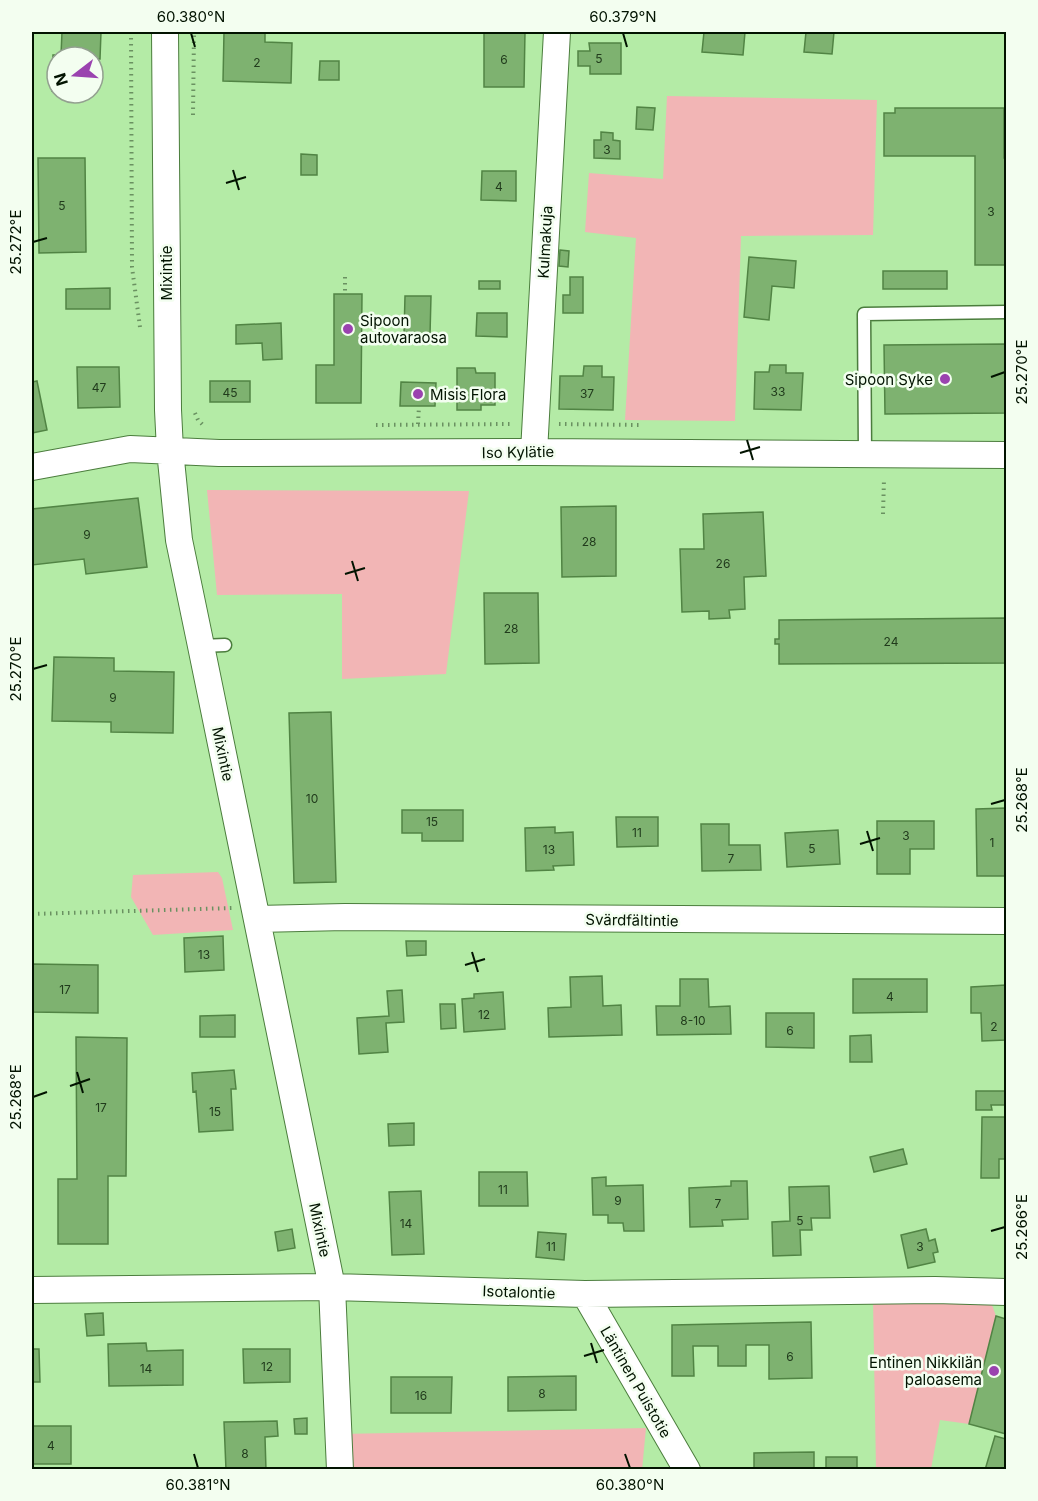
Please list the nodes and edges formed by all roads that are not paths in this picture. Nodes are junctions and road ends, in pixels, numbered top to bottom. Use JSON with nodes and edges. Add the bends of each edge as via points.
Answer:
{"nodes":[{"id":1,"x":165,"y":32,"type":"edge"},
{"id":2,"x":557,"y":32,"type":"edge"},
{"id":3,"x":1006,"y":312,"type":"edge"},
{"id":4,"x":170,"y":450,"type":"junction"},
{"id":5,"x":534,"y":452,"type":"junction"},
{"id":6,"x":865,"y":453,"type":"junction"},
{"id":7,"x":1006,"y":455,"type":"edge"},
{"id":8,"x":32,"y":467,"type":"edge"},
{"id":9,"x":257,"y":919,"type":"junction"},
{"id":10,"x":1006,"y":921,"type":"edge"},
{"id":11,"x":332,"y":1287,"type":"junction"},
{"id":12,"x":32,"y":1290,"type":"edge"},
{"id":13,"x":1006,"y":1292,"type":"edge"},
{"id":14,"x":585,"y":1294,"type":"junction"},
{"id":15,"x":340,"y":1470,"type":"edge"},
{"id":16,"x":687,"y":1470,"type":"edge"}],
"edges":[{"from":1,"to":4,"type":"street","name":"Mixintie"},
{"from":2,"to":5,"type":"street","name":"Kulmakuja"},
{"from":3,"to":6,"type":"lane","via":[[864,314]]},
{"from":4,"to":5,"type":"street","name":"Iso Kylätie"},
{"from":4,"to":8,"type":"street","name":"Iso Kylätie","via":[[130,449]]},
{"from":4,"to":9,"type":"street","name":"Mixintie","via":[[179,540],[213,646]]},
{"from":5,"to":6,"type":"street","name":"Iso Kylätie"},
{"from":6,"to":7,"type":"street","name":"Iso Kylätie"},
{"from":9,"to":10,"type":"street","name":"Svärdfältintie"},
{"from":9,"to":11,"type":"street","name":"Mixintie"},
{"from":11,"to":12,"type":"street","name":"Isotalontie"},
{"from":11,"to":14,"type":"street","name":"Isotalontie"},
{"from":11,"to":15,"type":"street","name":"Mixintie"},
{"from":13,"to":14,"type":"street","name":"Isotalontie"},
{"from":14,"to":16,"type":"street","name":"Läntinen Puistotie"}]}
